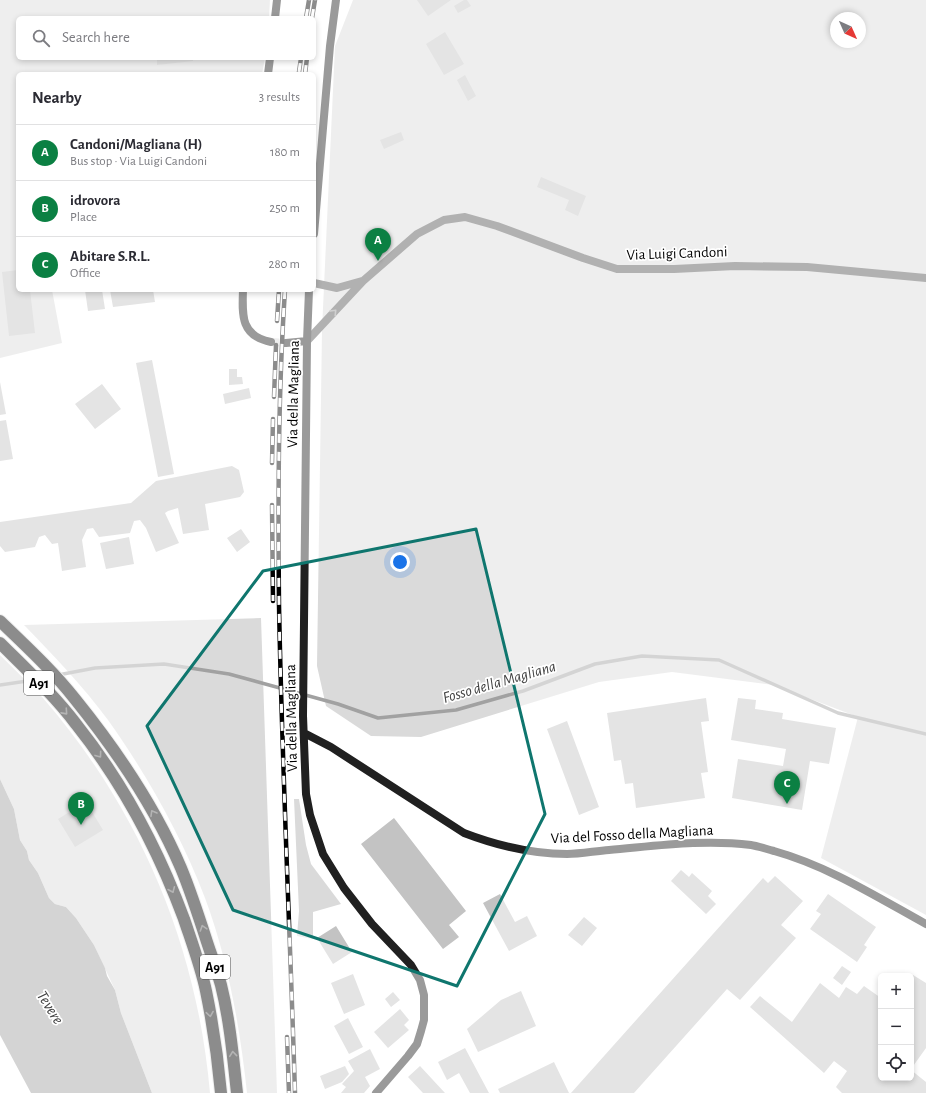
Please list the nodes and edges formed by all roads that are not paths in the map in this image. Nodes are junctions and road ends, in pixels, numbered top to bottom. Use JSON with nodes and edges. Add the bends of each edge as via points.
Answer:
{"nodes":[{"id":1,"x":277,"y":0,"type":"edge"},
{"id":2,"x":336,"y":0,"type":"edge"},
{"id":3,"x":275,"y":16,"type":"edge"},
{"id":4,"x":270,"y":60,"type":"edge"},
{"id":5,"x":268,"y":72,"type":"edge"},
{"id":6,"x":316,"y":210,"type":"edge"},
{"id":7,"x":926,"y":278,"type":"edge"},
{"id":8,"x":363,"y":281,"type":"junction"},
{"id":9,"x":316,"y":283,"type":"edge"},
{"id":10,"x":242,"y":292,"type":"edge"},
{"id":11,"x":310,"y":292,"type":"edge"},
{"id":12,"x":307,"y":341,"type":"junction"},
{"id":13,"x":271,"y":342,"type":"tunnel mouth"},
{"id":14,"x":286,"y":342,"type":"tunnel mouth"},
{"id":15,"x":0,"y":621,"type":"edge"},
{"id":16,"x":0,"y":643,"type":"edge"},
{"id":17,"x":304,"y":733,"type":"junction"},
{"id":18,"x":926,"y":924,"type":"edge"},
{"id":19,"x":221,"y":1093,"type":"edge"},
{"id":20,"x":238,"y":1093,"type":"edge"},
{"id":21,"x":376,"y":1093,"type":"edge"}],
"edges":[{"from":1,"to":3,"type":"main road"},
{"from":2,"to":6,"type":"main road"},
{"from":4,"to":5,"type":"main road"},
{"from":7,"to":8,"type":"street","name":"Via Luigi Candoni","via":[[807,267],[617,269],[465,217],[444,220],[417,234]]},
{"from":8,"to":9,"type":"street","name":"Via Luigi Candoni","via":[[337,288]]},
{"from":12,"to":8,"type":"street","name":"Via Luigi Candoni","one_way":true},
{"from":10,"to":13,"type":"main road","via":[[242,307],[250,332],[262,340]]},
{"from":11,"to":12,"type":"main road","name":"Via della Magliana"},
{"from":12,"to":14,"type":"main road"},
{"from":12,"to":17,"type":"main road","name":"Via della Magliana"},
{"from":20,"to":15,"type":"highway","number":"A91","one_way":true,"via":[[231,1033],[221,985],[193,900],[171,847],[121,759],[75,699]]},
{"from":16,"to":19,"type":"highway","number":"A91","one_way":true,"via":[[76,724],[125,795],[157,854],[178,904],[206,991]]},
{"from":17,"to":18,"type":"main road","name":"Via del Fosso della Magliana","via":[[331,747],[464,833],[486,842],[509,848],[567,854],[688,843],[752,845],[790,855],[824,869]]},
{"from":17,"to":21,"type":"main road","name":"Via della Magliana","via":[[307,801],[323,854],[344,888],[372,924],[411,965],[420,980],[424,995],[424,1020],[417,1044]]}]}
